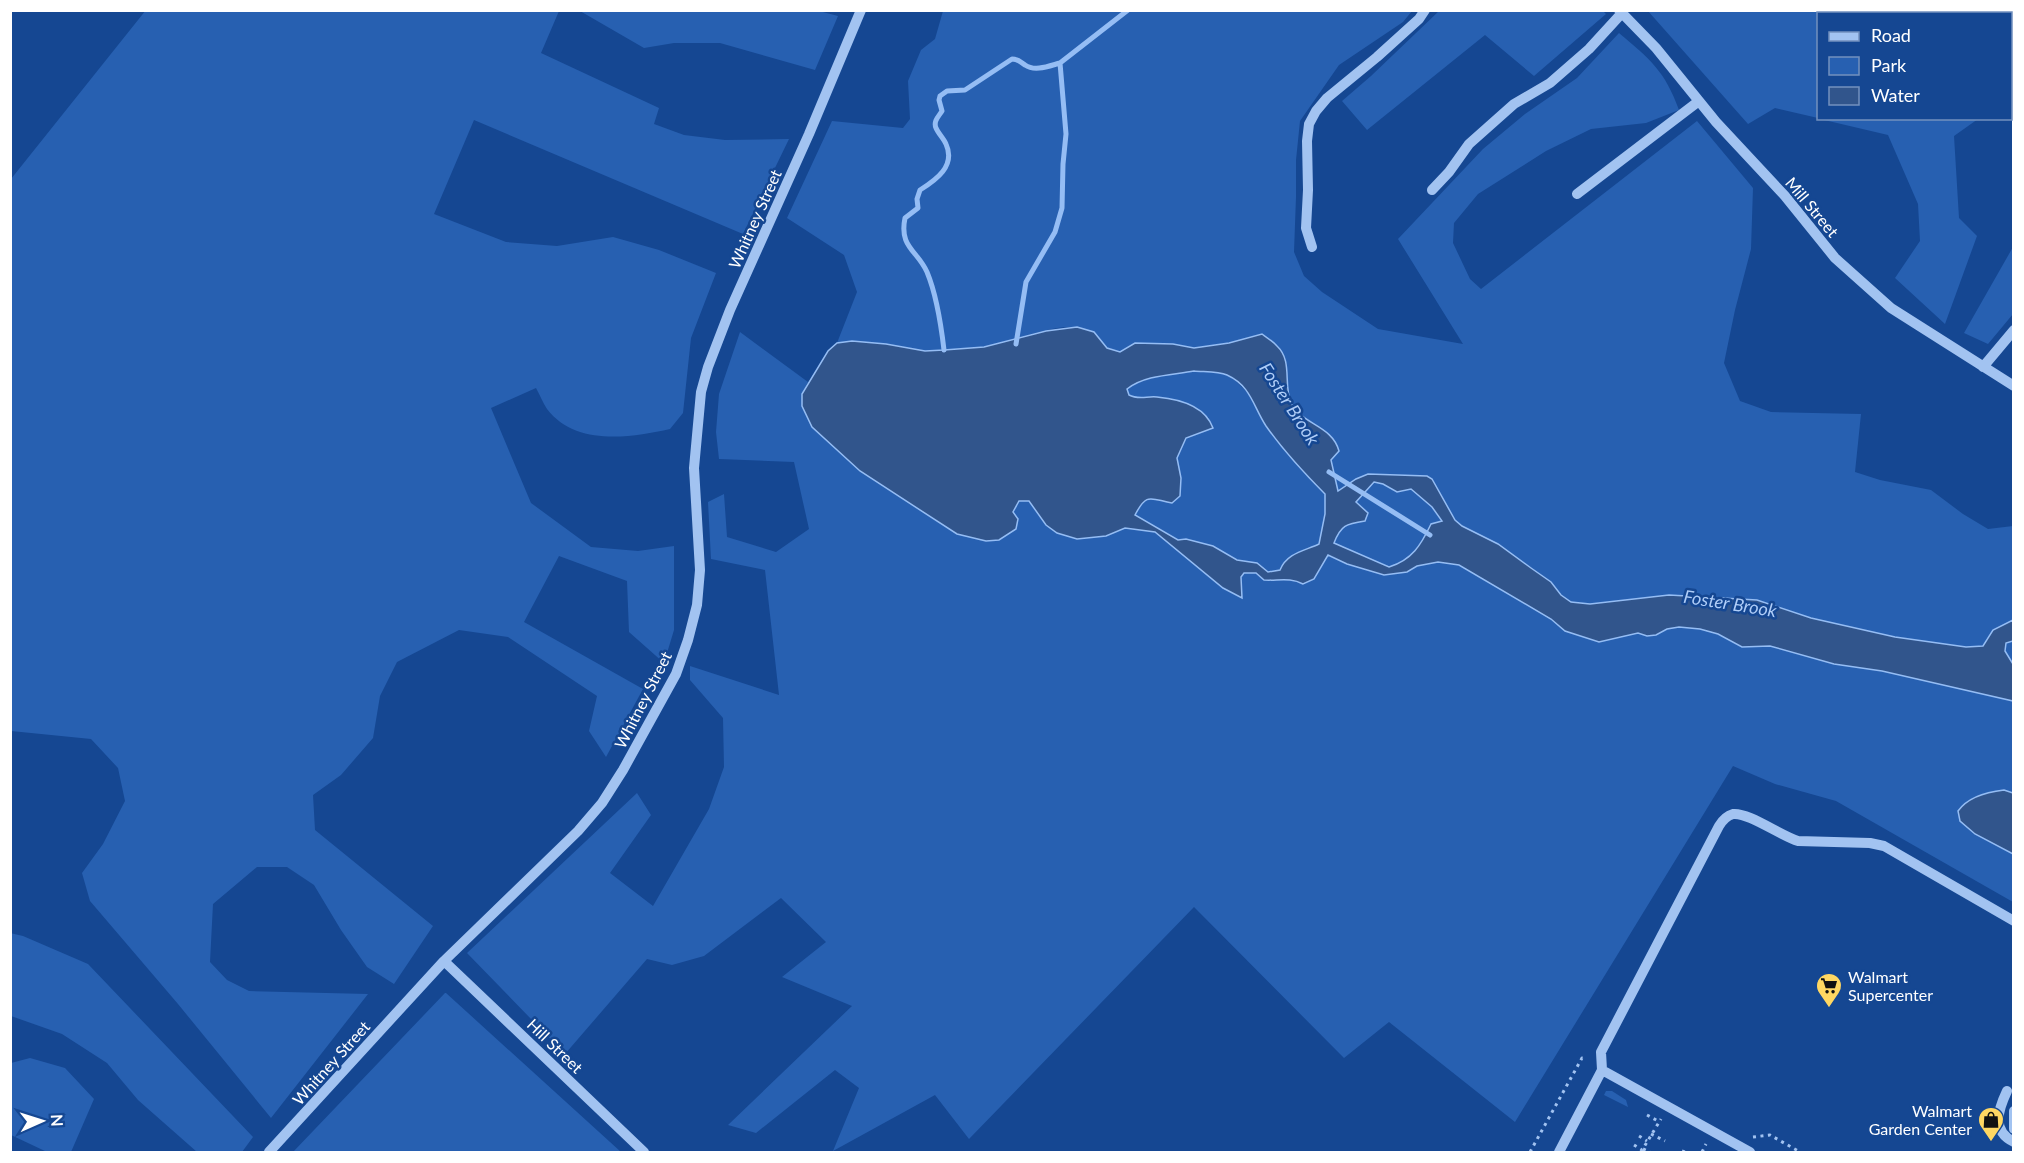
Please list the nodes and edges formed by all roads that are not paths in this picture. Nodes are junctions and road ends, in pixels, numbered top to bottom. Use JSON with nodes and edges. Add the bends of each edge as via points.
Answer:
{"nodes":[{"id":1,"x":861,"y":10,"type":"edge"},
{"id":2,"x":1425,"y":10,"type":"edge"},
{"id":3,"x":1620,"y":12,"type":"edge"},
{"id":4,"x":1699,"y":101,"type":"junction"},
{"id":5,"x":1432,"y":190,"type":"dead end"},
{"id":6,"x":1577,"y":194,"type":"dead end"},
{"id":7,"x":1312,"y":248,"type":"dead end"},
{"id":8,"x":2013,"y":330,"type":"edge"},
{"id":9,"x":1983,"y":367,"type":"junction"},
{"id":10,"x":2013,"y":386,"type":"edge"},
{"id":11,"x":2013,"y":921,"type":"edge"},
{"id":12,"x":444,"y":961,"type":"junction"},
{"id":13,"x":1602,"y":1070,"type":"junction"},
{"id":14,"x":2007,"y":1091,"type":"dead end"},
{"id":15,"x":2013,"y":1111,"type":"edge"},
{"id":16,"x":2013,"y":1129,"type":"edge"},
{"id":17,"x":2013,"y":1142,"type":"edge"},
{"id":18,"x":269,"y":1152,"type":"edge"},
{"id":19,"x":644,"y":1152,"type":"edge"},
{"id":20,"x":1559,"y":1152,"type":"edge"},
{"id":21,"x":1750,"y":1152,"type":"edge"}],
"edges":[{"from":1,"to":12,"type":"street","name":"Whitney Street","via":[[730,310],[701,392],[694,468],[700,570],[697,605],[676,674],[602,803]]},
{"from":2,"to":7,"type":"street","via":[[1327,98],[1309,124],[1306,228]]},
{"from":3,"to":4,"type":"street","name":"Mill Street","via":[[1656,48]]},
{"from":3,"to":5,"type":"street","via":[[1590,49],[1550,83],[1514,104],[1469,144]]},
{"from":4,"to":6,"type":"street"},
{"from":4,"to":9,"type":"street","name":"Mill Street","via":[[1835,258],[1891,308]]},
{"from":8,"to":9,"type":"street"},
{"from":9,"to":10,"type":"street","name":"Mill Street"},
{"from":11,"to":13,"type":"street","via":[[1884,846],[1798,841],[1745,816],[1732,814],[1719,826],[1601,1052]]},
{"from":12,"to":18,"type":"street","name":"Whitney Street"},
{"from":12,"to":19,"type":"street","name":"Hill Street"},
{"from":13,"to":20,"type":"street"},
{"from":13,"to":21,"type":"street"},
{"from":14,"to":17,"type":"street","via":[[1999,1125],[2003,1136]]},
{"from":15,"to":16,"type":"street"}]}
